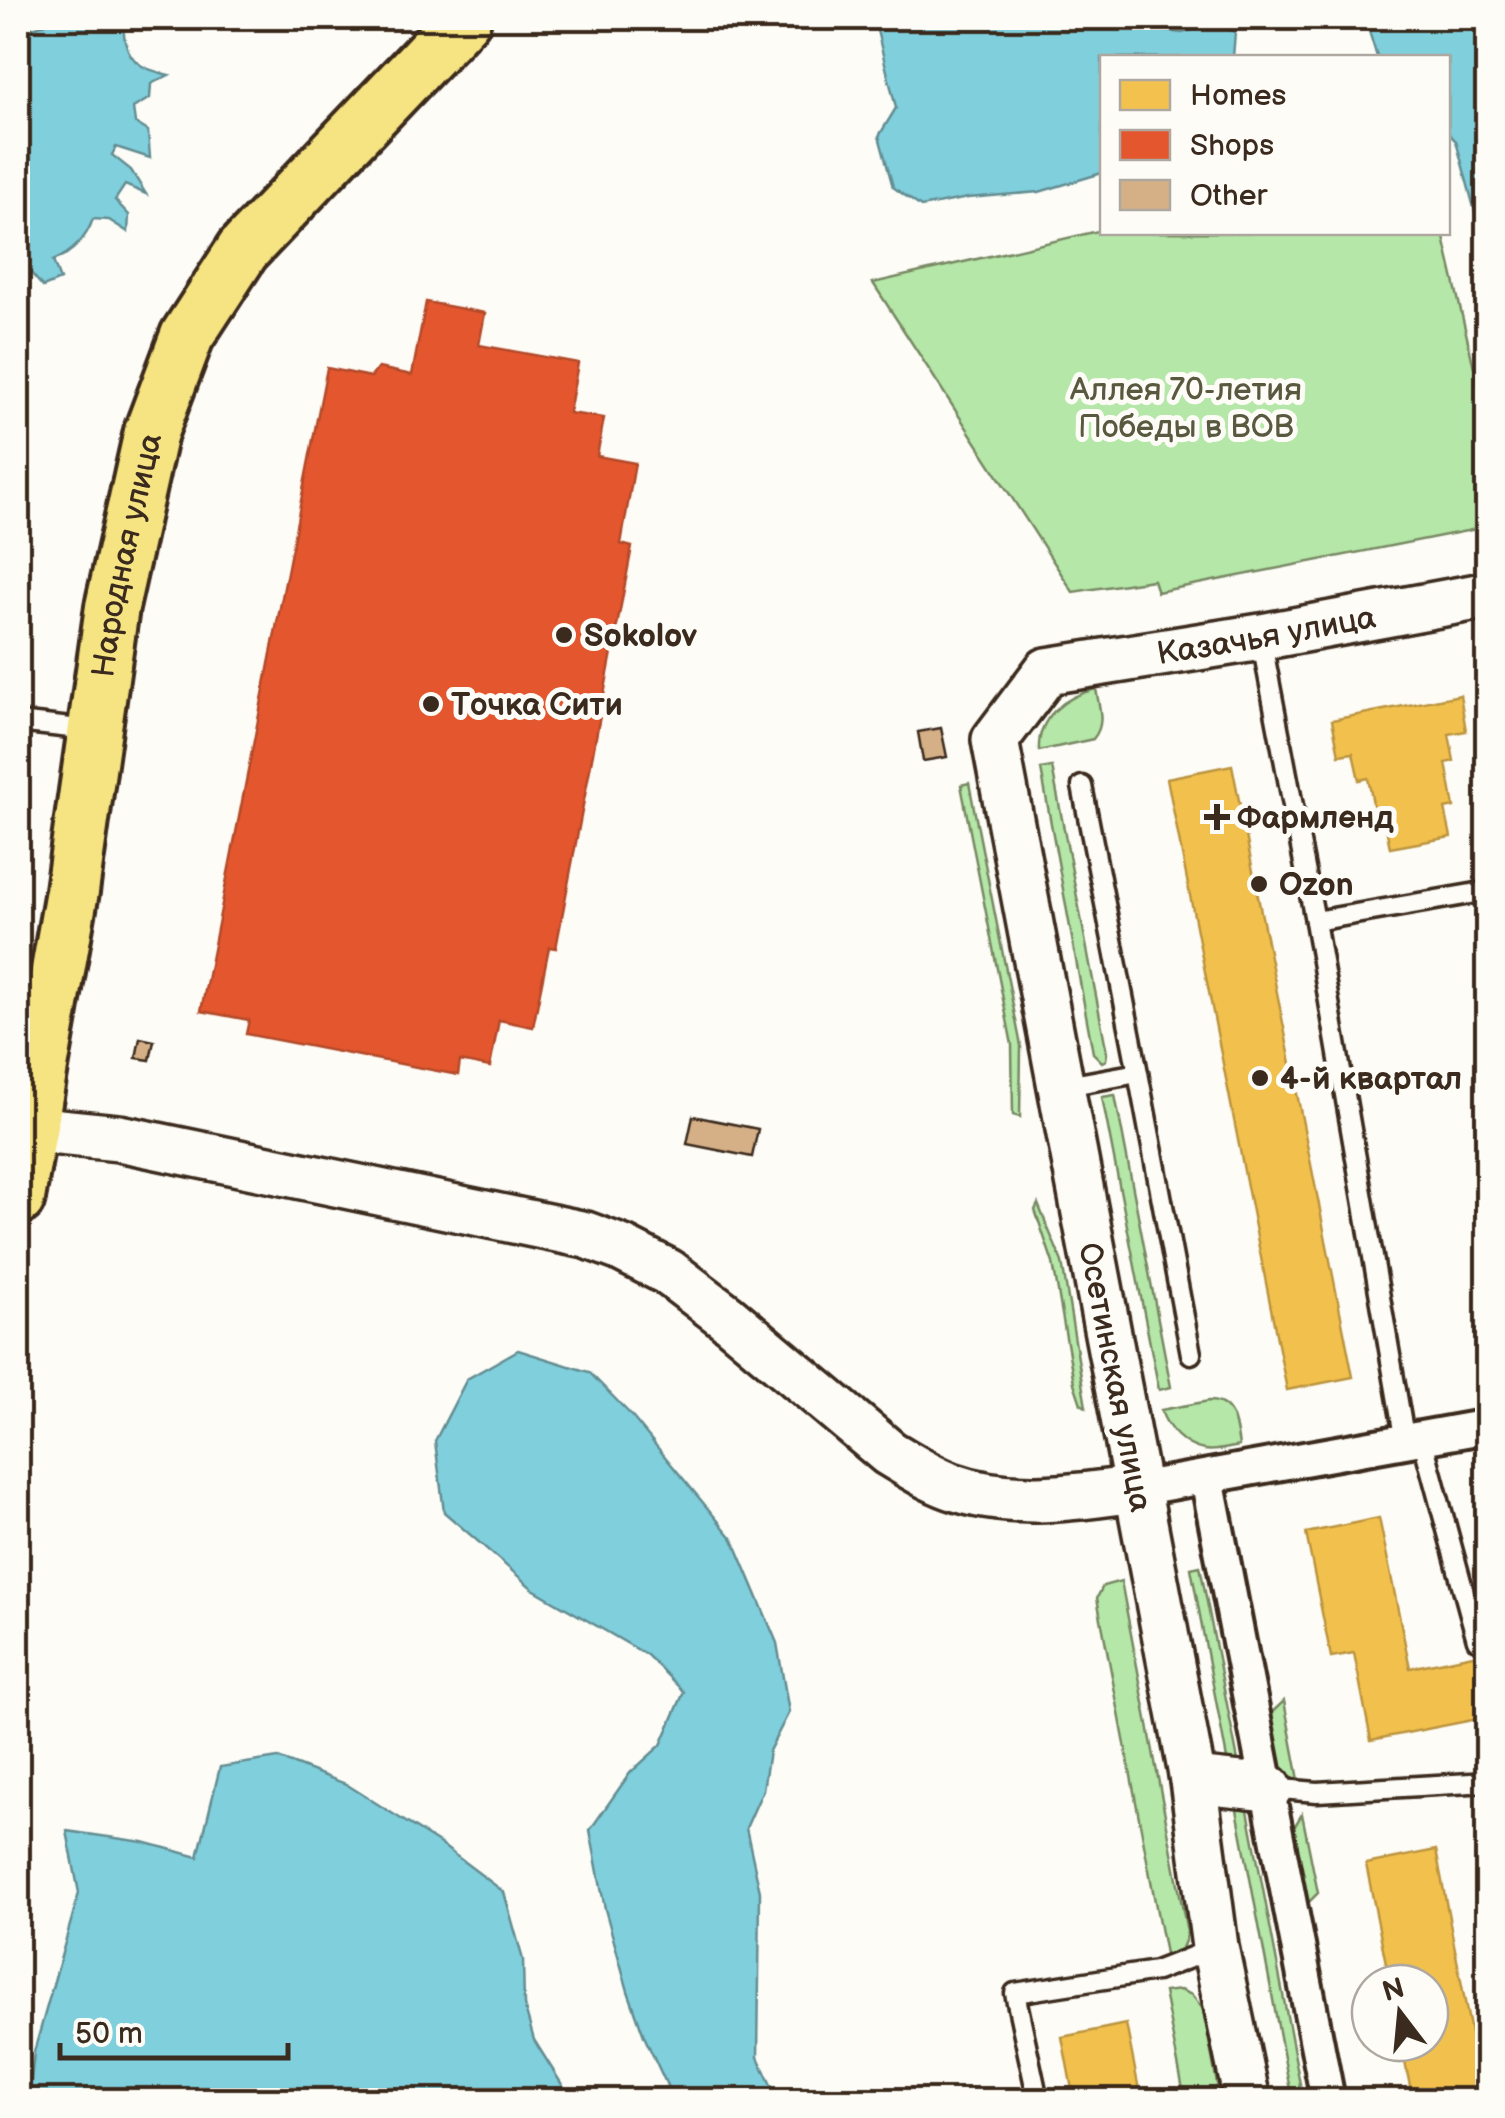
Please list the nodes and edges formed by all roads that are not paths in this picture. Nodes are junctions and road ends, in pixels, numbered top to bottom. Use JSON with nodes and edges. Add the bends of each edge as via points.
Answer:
{"nodes":[{"id":1,"x":464,"y":18,"type":"edge"},
{"id":2,"x":1488,"y":595,"type":"edge"},
{"id":3,"x":1261,"y":637,"type":"junction"},
{"id":4,"x":1048,"y":672,"type":"joint"},
{"id":5,"x":18,"y":722,"type":"edge"},
{"id":6,"x":93,"y":731,"type":"junction"},
{"id":7,"x":1082,"y":786,"type":"dead end"},
{"id":8,"x":1488,"y":892,"type":"edge"},
{"id":9,"x":1315,"y":921,"type":"junction"},
{"id":10,"x":1138,"y":1073,"type":"junction"},
{"id":11,"x":1061,"y":1087,"type":"junction"},
{"id":12,"x":29,"y":1129,"type":"junction"},
{"id":13,"x":18,"y":1198,"type":"edge"},
{"id":14,"x":1191,"y":1354,"type":"dead end"},
{"id":15,"x":1488,"y":1426,"type":"edge"},
{"id":16,"x":1413,"y":1440,"type":"junction"},
{"id":17,"x":1137,"y":1490,"type":"junction"},
{"id":18,"x":1210,"y":1493,"type":"dead end"},
{"id":19,"x":1488,"y":1640,"type":"edge"},
{"id":20,"x":1193,"y":1780,"type":"junction"},
{"id":21,"x":1488,"y":1782,"type":"edge"},
{"id":22,"x":1270,"y":1788,"type":"junction"},
{"id":23,"x":1215,"y":1947,"type":"junction"},
{"id":24,"x":1038,"y":2100,"type":"edge"},
{"id":25,"x":1247,"y":2100,"type":"edge"},
{"id":26,"x":1328,"y":2100,"type":"edge"}],
"edges":[{"from":1,"to":6,"type":"main road","name":"Народная улица","via":[[242,250],[187,336],[151,432]]},
{"from":2,"to":3,"type":"street","name":"Казачья улица"},
{"from":3,"to":4,"type":"street","name":"Казачья улица"},
{"from":3,"to":9,"type":"lane"},
{"from":4,"to":11,"type":"street","name":"Осетинская улица","via":[[995,740]]},
{"from":5,"to":6,"type":"lane"},
{"from":6,"to":12,"type":"main road","name":"Народная улица"},
{"from":7,"to":10,"type":"lane"},
{"from":8,"to":9,"type":"lane"},
{"from":9,"to":16,"type":"lane"},
{"from":10,"to":11,"type":"lane"},
{"from":10,"to":14,"type":"lane"},
{"from":11,"to":17,"type":"street","name":"Осетинская улица"},
{"from":12,"to":13,"type":"main road","name":"Народная улица"},
{"from":12,"to":17,"type":"street","via":[[119,1138],[586,1235],[668,1272],[917,1470],[952,1486],[1017,1498]]},
{"from":15,"to":16,"type":"street"},
{"from":16,"to":17,"type":"street"},
{"from":16,"to":19,"type":"lane","via":[[1478,1640]]},
{"from":17,"to":20,"type":"street","name":"Осетинская улица"},
{"from":18,"to":22,"type":"street"},
{"from":20,"to":22,"type":"street"},
{"from":20,"to":23,"type":"street","name":"Осетинская улица"},
{"from":21,"to":22,"type":"lane","via":[[1317,1792]]},
{"from":22,"to":26,"type":"street"},
{"from":23,"to":24,"type":"lane","via":[[1156,1971],[1015,1992]]},
{"from":23,"to":25,"type":"street","name":"Осетинская улица"}]}
